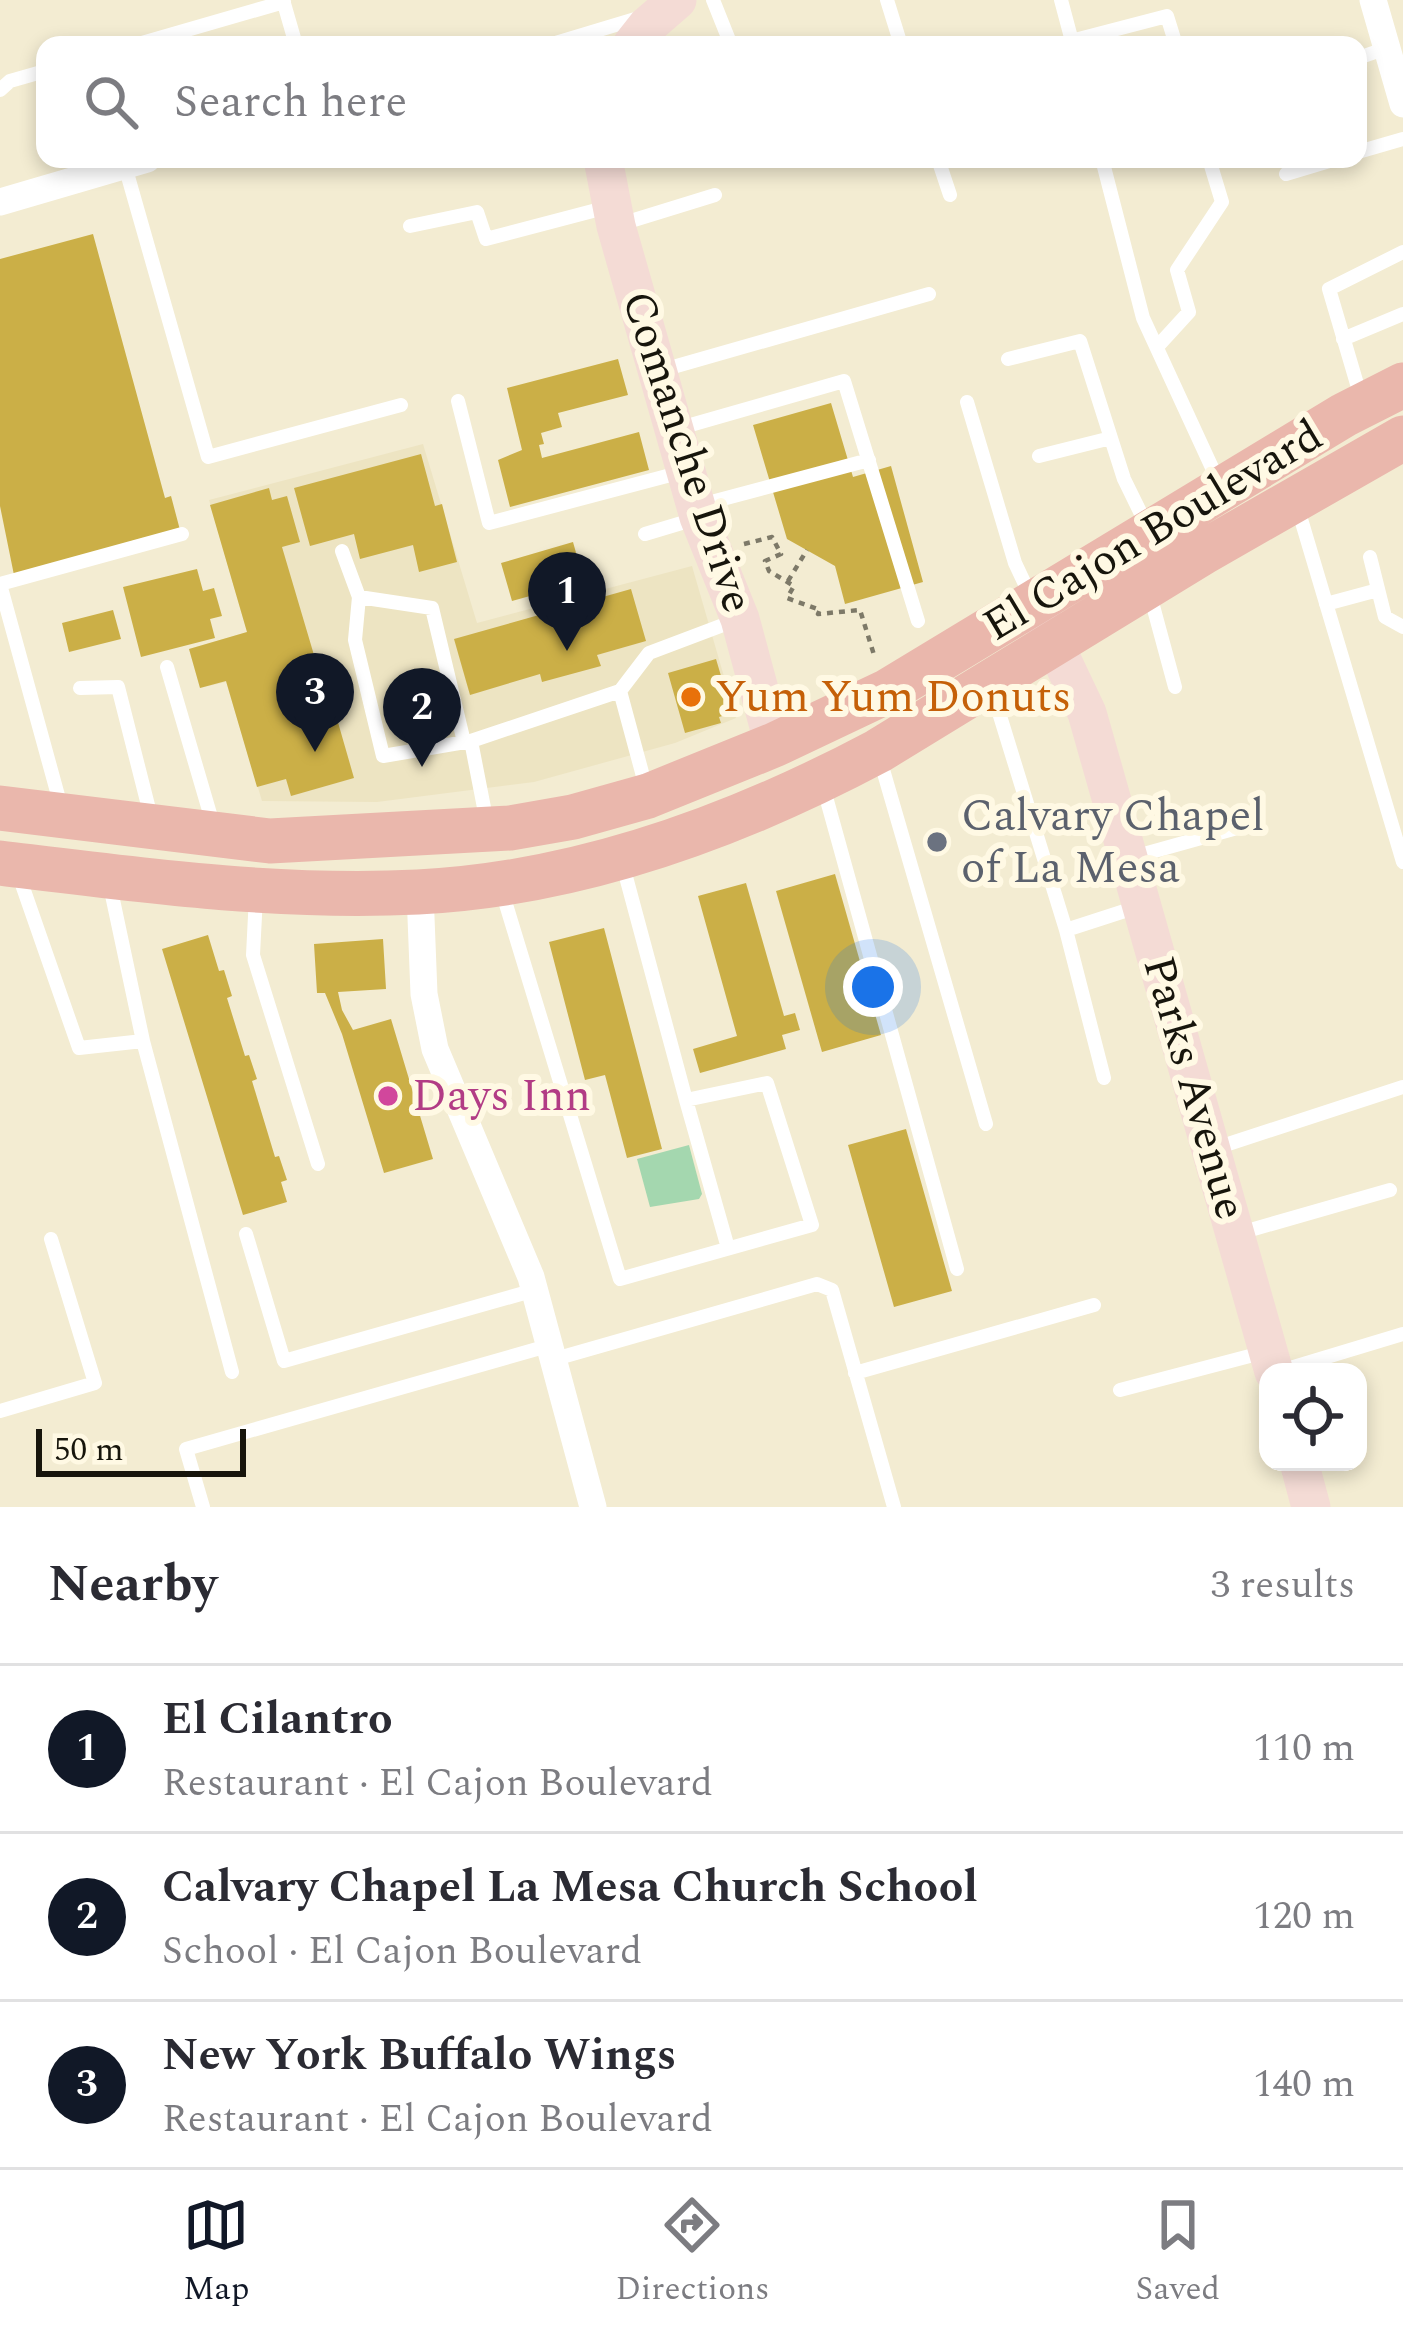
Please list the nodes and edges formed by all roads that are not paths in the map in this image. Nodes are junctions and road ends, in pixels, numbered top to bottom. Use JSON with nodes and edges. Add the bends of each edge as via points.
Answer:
{"nodes":[{"id":1,"x":713,"y":0,"type":"edge"},
{"id":2,"x":887,"y":0,"type":"edge"},
{"id":3,"x":1061,"y":0,"type":"edge"},
{"id":4,"x":1373,"y":0,"type":"edge"},
{"id":5,"x":284,"y":1,"type":"edge"},
{"id":6,"x":670,"y":5,"type":"edge"},
{"id":7,"x":165,"y":36,"type":"edge"},
{"id":8,"x":294,"y":36,"type":"edge"},
{"id":9,"x":576,"y":36,"type":"edge"},
{"id":10,"x":641,"y":36,"type":"edge"},
{"id":11,"x":727,"y":36,"type":"edge"},
{"id":12,"x":898,"y":36,"type":"edge"},
{"id":13,"x":1070,"y":36,"type":"edge"},
{"id":14,"x":1097,"y":36,"type":"edge"},
{"id":15,"x":1173,"y":36,"type":"edge"},
{"id":16,"x":1387,"y":48,"type":"junction"},
{"id":17,"x":1367,"y":55,"type":"edge"},
{"id":18,"x":36,"y":73,"type":"edge"},
{"id":19,"x":0,"y":90,"type":"edge"},
{"id":20,"x":1403,"y":104,"type":"edge"},
{"id":21,"x":1403,"y":139,"type":"edge"},
{"id":22,"x":1367,"y":149,"type":"edge"},
{"id":23,"x":116,"y":168,"type":"edge"},
{"id":24,"x":137,"y":168,"type":"edge"},
{"id":25,"x":605,"y":168,"type":"edge"},
{"id":26,"x":941,"y":168,"type":"edge"},
{"id":27,"x":1104,"y":168,"type":"edge"},
{"id":28,"x":1212,"y":168,"type":"edge"},
{"id":29,"x":1306,"y":168,"type":"edge"},
{"id":30,"x":1286,"y":174,"type":"dead end"},
{"id":31,"x":715,"y":195,"type":"dead end"},
{"id":32,"x":950,"y":195,"type":"dead end"},
{"id":33,"x":0,"y":202,"type":"edge"},
{"id":34,"x":615,"y":216,"type":"junction"},
{"id":35,"x":410,"y":226,"type":"dead end"},
{"id":36,"x":1403,"y":252,"type":"edge"},
{"id":37,"x":929,"y":294,"type":"dead end"},
{"id":38,"x":1403,"y":314,"type":"edge"},
{"id":39,"x":1343,"y":339,"type":"junction"},
{"id":40,"x":1157,"y":347,"type":"junction"},
{"id":41,"x":1008,"y":358,"type":"dead end"},
{"id":42,"x":659,"y":371,"type":"junction"},
{"id":43,"x":1403,"y":385,"type":"edge"},
{"id":44,"x":458,"y":401,"type":"dead end"},
{"id":45,"x":967,"y":402,"type":"dead end"},
{"id":46,"x":401,"y":404,"type":"dead end"},
{"id":47,"x":1363,"y":406,"type":"junction"},
{"id":48,"x":676,"y":430,"type":"junction"},
{"id":49,"x":1111,"y":438,"type":"junction"},
{"id":50,"x":1403,"y":438,"type":"edge"},
{"id":51,"x":1039,"y":456,"type":"dead end"},
{"id":52,"x":869,"y":460,"type":"junction"},
{"id":53,"x":1222,"y":490,"type":"junction"},
{"id":54,"x":694,"y":498,"type":"junction"},
{"id":55,"x":1295,"y":499,"type":"junction"},
{"id":56,"x":182,"y":533,"type":"dead end"},
{"id":57,"x":1150,"y":533,"type":"junction"},
{"id":58,"x":645,"y":534,"type":"dead end"},
{"id":59,"x":342,"y":551,"type":"dead end"},
{"id":60,"x":1370,"y":557,"type":"dead end"},
{"id":61,"x":1148,"y":586,"type":"junction"},
{"id":62,"x":1378,"y":590,"type":"junction"},
{"id":63,"x":358,"y":598,"type":"junction"},
{"id":64,"x":1034,"y":604,"type":"junction"},
{"id":65,"x":1326,"y":604,"type":"junction"},
{"id":66,"x":740,"y":619,"type":"junction"},
{"id":67,"x":918,"y":621,"type":"dead end"},
{"id":68,"x":1403,"y":627,"type":"edge"},
{"id":69,"x":1056,"y":644,"type":"junction"},
{"id":70,"x":166,"y":667,"type":"dead end"},
{"id":71,"x":991,"y":684,"type":"junction"},
{"id":72,"x":1174,"y":687,"type":"dead end"},
{"id":73,"x":80,"y":688,"type":"dead end"},
{"id":74,"x":620,"y":691,"type":"junction"},
{"id":75,"x":467,"y":742,"type":"junction"},
{"id":76,"x":774,"y":745,"type":"junction"},
{"id":77,"x":878,"y":751,"type":"junction"},
{"id":78,"x":822,"y":781,"type":"junction"},
{"id":79,"x":649,"y":796,"type":"junction"},
{"id":80,"x":0,"y":808,"type":"edge"},
{"id":81,"x":63,"y":814,"type":"junction"},
{"id":82,"x":153,"y":826,"type":"junction"},
{"id":83,"x":1237,"y":828,"type":"dead end"},
{"id":84,"x":489,"y":830,"type":"junction"},
{"id":85,"x":216,"y":834,"type":"junction"},
{"id":86,"x":621,"y":857,"type":"junction"},
{"id":87,"x":1128,"y":859,"type":"junction"},
{"id":88,"x":1403,"y":862,"type":"edge"},
{"id":89,"x":8,"y":864,"type":"edge"},
{"id":90,"x":108,"y":877,"type":"junction"},
{"id":91,"x":499,"y":883,"type":"junction"},
{"id":92,"x":256,"y":891,"type":"junction"},
{"id":93,"x":420,"y":892,"type":"junction"},
{"id":94,"x":1142,"y":905,"type":"junction"},
{"id":95,"x":1066,"y":930,"type":"junction"},
{"id":96,"x":143,"y":1041,"type":"junction"},
{"id":97,"x":1104,"y":1078,"type":"dead end"},
{"id":98,"x":1403,"y":1087,"type":"edge"},
{"id":99,"x":686,"y":1100,"type":"junction"},
{"id":100,"x":986,"y":1124,"type":"dead end"},
{"id":101,"x":1211,"y":1150,"type":"junction"},
{"id":102,"x":318,"y":1165,"type":"dead end"},
{"id":103,"x":1390,"y":1190,"type":"dead end"},
{"id":104,"x":246,"y":1234,"type":"dead end"},
{"id":105,"x":1235,"y":1234,"type":"junction"},
{"id":106,"x":51,"y":1238,"type":"dead end"},
{"id":107,"x":728,"y":1248,"type":"junction"},
{"id":108,"x":957,"y":1269,"type":"dead end"},
{"id":109,"x":535,"y":1290,"type":"junction"},
{"id":110,"x":1094,"y":1305,"type":"dead end"},
{"id":111,"x":1403,"y":1334,"type":"edge"},
{"id":112,"x":553,"y":1352,"type":"junction"},
{"id":113,"x":1273,"y":1363,"type":"edge"},
{"id":114,"x":1282,"y":1363,"type":"edge"},
{"id":115,"x":1259,"y":1367,"type":"edge"},
{"id":116,"x":232,"y":1372,"type":"dead end"},
{"id":117,"x":856,"y":1373,"type":"junction"},
{"id":118,"x":1120,"y":1390,"type":"dead end"},
{"id":119,"x":0,"y":1411,"type":"edge"},
{"id":120,"x":1301,"y":1471,"type":"edge"},
{"id":121,"x":203,"y":1507,"type":"edge"},
{"id":122,"x":593,"y":1507,"type":"edge"},
{"id":123,"x":893,"y":1507,"type":"edge"},
{"id":124,"x":1311,"y":1507,"type":"edge"}],
"edges":[{"from":1,"to":11,"type":"lane"},
{"from":2,"to":12,"type":"lane"},
{"from":3,"to":13,"type":"lane"},
{"from":4,"to":16,"type":"street"},
{"from":5,"to":7,"type":"lane"},
{"from":5,"to":8,"type":"lane"},
{"from":6,"to":9,"type":"lane"},
{"from":6,"to":10,"type":"street"},
{"from":14,"to":15,"type":"lane","via":[[1167,16]]},
{"from":16,"to":17,"type":"lane"},
{"from":16,"to":20,"type":"street"},
{"from":18,"to":19,"type":"lane"},
{"from":21,"to":22,"type":"lane"},
{"from":23,"to":33,"type":"street"},
{"from":24,"to":46,"type":"lane","via":[[208,457]]},
{"from":25,"to":34,"type":"street","name":"Comanche Drive"},
{"from":26,"to":32,"type":"lane"},
{"from":27,"to":40,"type":"lane"},
{"from":28,"to":40,"type":"lane","via":[[1222,202],[1177,270],[1189,312]]},
{"from":29,"to":30,"type":"lane"},
{"from":31,"to":34,"type":"lane"},
{"from":34,"to":35,"type":"lane","via":[[486,238],[477,212]]},
{"from":34,"to":42,"type":"street","name":"Comanche Drive"},
{"from":36,"to":39,"type":"lane","via":[[1328,289]]},
{"from":37,"to":42,"type":"lane"},
{"from":38,"to":39,"type":"lane"},
{"from":39,"to":47,"type":"lane"},
{"from":40,"to":53,"type":"lane"},
{"from":41,"to":49,"type":"lane","via":[[1080,341]]},
{"from":42,"to":48,"type":"street","name":"Comanche Drive"},
{"from":43,"to":47,"type":"main road","name":"El Cajon Boulevard"},
{"from":44,"to":54,"type":"lane","via":[[489,523]]},
{"from":45,"to":64,"type":"lane"},
{"from":47,"to":53,"type":"main road","name":"El Cajon Boulevard"},
{"from":48,"to":52,"type":"lane","via":[[844,381]]},
{"from":48,"to":54,"type":"street","name":"Comanche Drive"},
{"from":49,"to":51,"type":"lane"},
{"from":49,"to":57,"type":"lane"},
{"from":50,"to":55,"type":"main road","name":"El Cajon Boulevard"},
{"from":52,"to":54,"type":"lane"},
{"from":52,"to":67,"type":"lane"},
{"from":53,"to":57,"type":"main road","name":"El Cajon Boulevard"},
{"from":54,"to":58,"type":"lane"},
{"from":54,"to":66,"type":"street","name":"Comanche Drive"},
{"from":55,"to":61,"type":"main road","name":"El Cajon Boulevard"},
{"from":55,"to":65,"type":"lane"},
{"from":56,"to":81,"type":"lane","via":[[0,584]]},
{"from":57,"to":64,"type":"main road","name":"El Cajon Boulevard"},
{"from":59,"to":63,"type":"lane"},
{"from":60,"to":62,"type":"lane"},
{"from":61,"to":69,"type":"main road","name":"El Cajon Boulevard"},
{"from":61,"to":72,"type":"lane"},
{"from":62,"to":65,"type":"lane"},
{"from":62,"to":68,"type":"lane","via":[[1385,617]]},
{"from":63,"to":75,"type":"lane","via":[[432,608]]},
{"from":63,"to":75,"type":"lane","via":[[355,640],[383,756]]},
{"from":64,"to":69,"type":"street","name":"Parks Avenue"},
{"from":64,"to":76,"type":"main road","name":"El Cajon Boulevard","via":[[888,691]]},
{"from":65,"to":88,"type":"lane"},
{"from":66,"to":74,"type":"lane","via":[[649,653]]},
{"from":66,"to":76,"type":"street","name":"Comanche Drive"},
{"from":69,"to":71,"type":"main road","name":"El Cajon Boulevard"},
{"from":69,"to":87,"type":"street","name":"Parks Avenue","via":[[1087,712]]},
{"from":70,"to":85,"type":"lane"},
{"from":71,"to":77,"type":"main road","name":"El Cajon Boulevard"},
{"from":71,"to":95,"type":"lane"},
{"from":73,"to":82,"type":"lane","via":[[118,687]]},
{"from":74,"to":75,"type":"lane"},
{"from":74,"to":79,"type":"lane"},
{"from":75,"to":84,"type":"lane"},
{"from":76,"to":79,"type":"main road","name":"El Cajon Boulevard"},
{"from":77,"to":78,"type":"main road","name":"El Cajon Boulevard"},
{"from":77,"to":100,"type":"lane"},
{"from":78,"to":86,"type":"main road","name":"El Cajon Boulevard"},
{"from":78,"to":108,"type":"lane"},
{"from":79,"to":84,"type":"main road","name":"El Cajon Boulevard"},
{"from":80,"to":81,"type":"main road","name":"El Cajon Boulevard"},
{"from":81,"to":82,"type":"main road","name":"El Cajon Boulevard"},
{"from":82,"to":85,"type":"main road","name":"El Cajon Boulevard"},
{"from":83,"to":87,"type":"lane"},
{"from":84,"to":85,"type":"main road","name":"El Cajon Boulevard","via":[[270,841]]},
{"from":84,"to":93,"type":"main road","via":[[431,873]]},
{"from":86,"to":91,"type":"main road","name":"El Cajon Boulevard"},
{"from":86,"to":99,"type":"lane"},
{"from":87,"to":94,"type":"street","name":"Parks Avenue"},
{"from":89,"to":90,"type":"main road","name":"El Cajon Boulevard"},
{"from":89,"to":96,"type":"lane","via":[[79,1048]]},
{"from":90,"to":92,"type":"main road","name":"El Cajon Boulevard"},
{"from":90,"to":96,"type":"lane"},
{"from":91,"to":93,"type":"main road","name":"El Cajon Boulevard"},
{"from":91,"to":107,"type":"lane","via":[[620,1279]]},
{"from":92,"to":93,"type":"main road","name":"El Cajon Boulevard"},
{"from":92,"to":102,"type":"lane","via":[[253,955]]},
{"from":93,"to":109,"type":"street","via":[[435,1049]]},
{"from":94,"to":95,"type":"lane"},
{"from":94,"to":101,"type":"street","name":"Parks Avenue"},
{"from":95,"to":97,"type":"lane"},
{"from":96,"to":116,"type":"lane"},
{"from":98,"to":101,"type":"lane"},
{"from":99,"to":107,"type":"lane"},
{"from":99,"to":107,"type":"lane","via":[[766,1082],[812,1225]]},
{"from":101,"to":105,"type":"street","name":"Parks Avenue"},
{"from":103,"to":105,"type":"lane"},
{"from":104,"to":109,"type":"lane","via":[[284,1361]]},
{"from":105,"to":113,"type":"street","name":"Parks Avenue"},
{"from":106,"to":119,"type":"lane","via":[[95,1383]]},
{"from":109,"to":112,"type":"street"},
{"from":110,"to":117,"type":"lane"},
{"from":111,"to":114,"type":"lane"},
{"from":112,"to":117,"type":"lane","via":[[817,1284],[832,1290]]},
{"from":112,"to":121,"type":"lane","via":[[186,1449]]},
{"from":112,"to":122,"type":"street"},
{"from":115,"to":118,"type":"lane"},
{"from":117,"to":123,"type":"lane"},
{"from":120,"to":124,"type":"street"}]}
